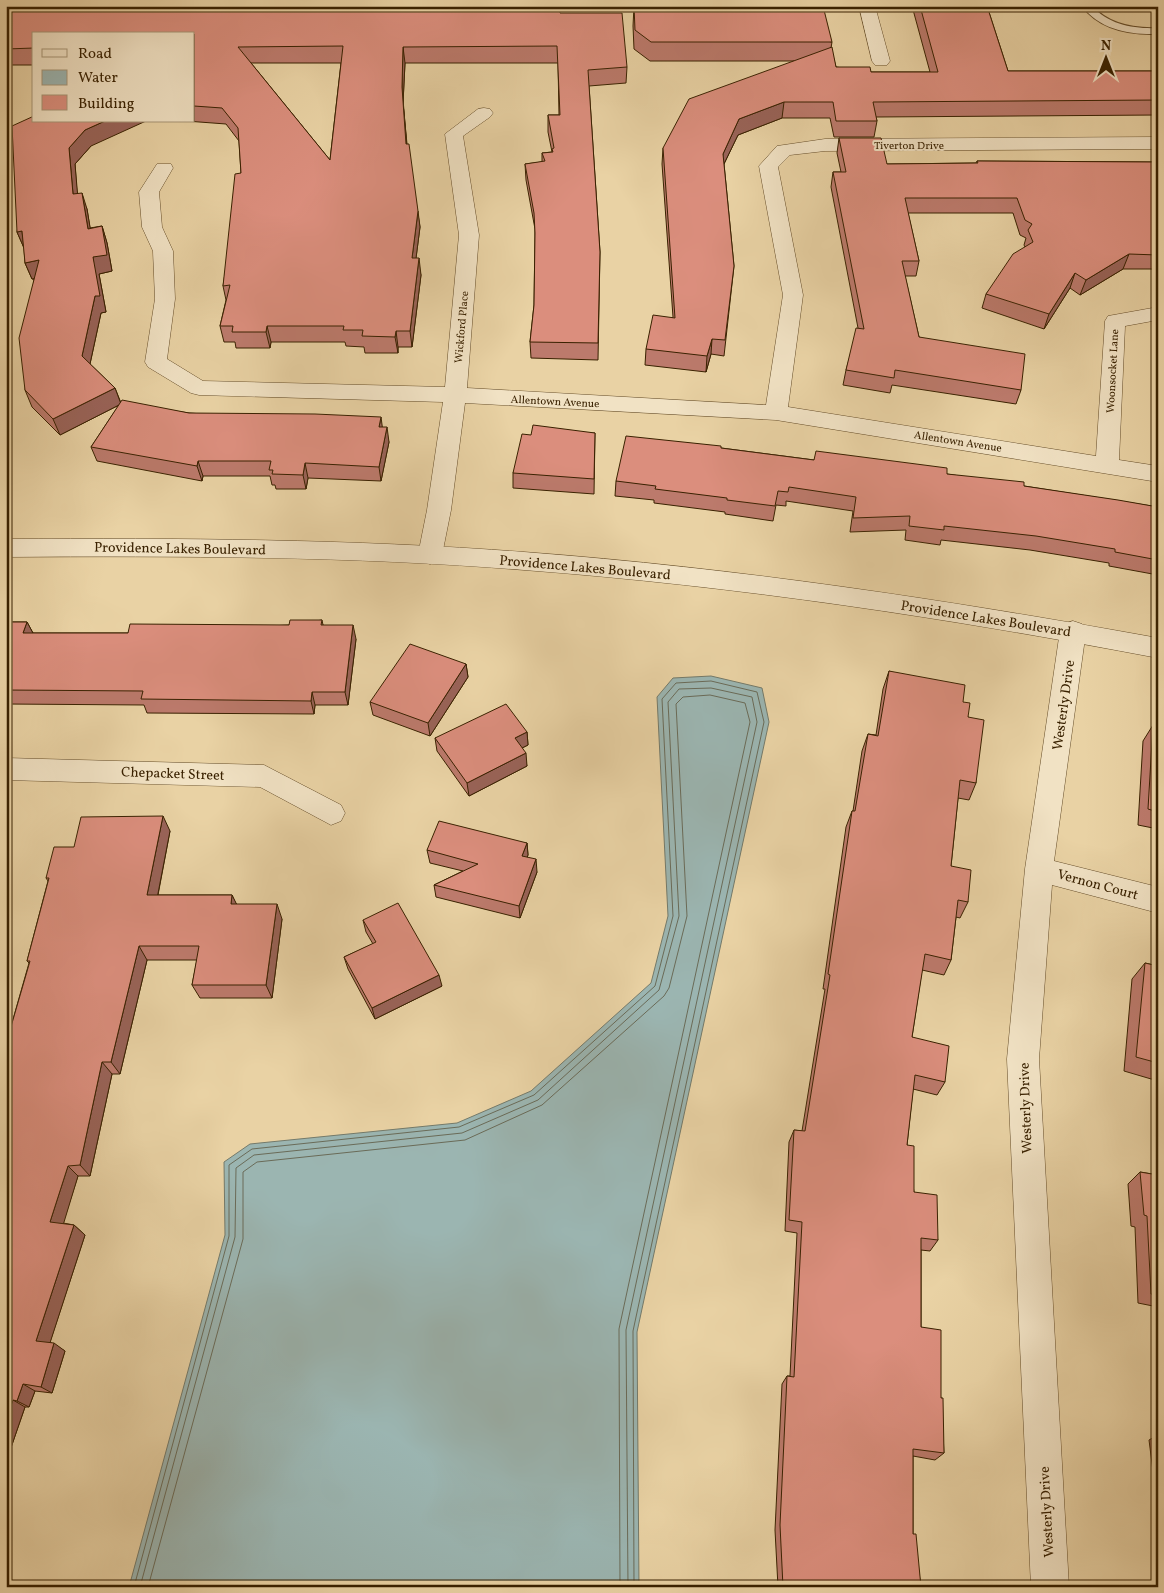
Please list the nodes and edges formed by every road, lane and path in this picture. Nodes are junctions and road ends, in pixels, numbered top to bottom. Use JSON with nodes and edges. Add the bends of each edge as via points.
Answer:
{"nodes":[{"id":1,"x":867,"y":6,"type":"edge"},
{"id":2,"x":1087,"y":6,"type":"edge"},
{"id":3,"x":1158,"y":31,"type":"edge"},
{"id":4,"x":881,"y":61,"type":"dead end"},
{"id":5,"x":484,"y":113,"type":"dead end"},
{"id":6,"x":1158,"y":143,"type":"edge"},
{"id":7,"x":164,"y":168,"type":"dead end"},
{"id":8,"x":1158,"y":313,"type":"edge"},
{"id":9,"x":455,"y":395,"type":"junction"},
{"id":10,"x":776,"y":412,"type":"junction"},
{"id":11,"x":1107,"y":465,"type":"junction"},
{"id":12,"x":1158,"y":474,"type":"edge"},
{"id":13,"x":6,"y":548,"type":"edge"},
{"id":14,"x":430,"y":554,"type":"junction"},
{"id":15,"x":1073,"y":631,"type":"junction"},
{"id":16,"x":1158,"y":648,"type":"edge"},
{"id":17,"x":6,"y":769,"type":"edge"},
{"id":18,"x":331,"y":813,"type":"dead end"},
{"id":19,"x":1039,"y":869,"type":"junction"},
{"id":20,"x":1158,"y":900,"type":"edge"},
{"id":21,"x":1050,"y":1587,"type":"edge"}],
"edges":[{"from":1,"to":4,"type":"street"},
{"from":2,"to":3,"type":"lane","via":[[1092,14],[1116,26]]},
{"from":5,"to":9,"type":"street","name":"Wickford Place","via":[[454,134],[469,235]]},
{"from":6,"to":10,"type":"street","name":"Tiverton Drive","via":[[824,145],[784,150],[768,166],[793,295]]},
{"from":7,"to":9,"type":"street","name":"Allentown Avenue","via":[[149,192],[152,227],[164,250],[165,299],[156,362],[199,388]]},
{"from":8,"to":11,"type":"street","name":"Woonsocket Lane","via":[[1115,321]]},
{"from":9,"to":10,"type":"street","name":"Allentown Avenue"},
{"from":9,"to":14,"type":"street","name":"Wickford Place"},
{"from":10,"to":11,"type":"street","name":"Allentown Avenue"},
{"from":11,"to":12,"type":"street","name":"Allentown Avenue"},
{"from":13,"to":14,"type":"street","name":"Providence Lakes Boulevard","via":[[245,548]]},
{"from":14,"to":15,"type":"street","name":"Providence Lakes Boulevard","via":[[731,581]]},
{"from":15,"to":16,"type":"street","name":"Providence Lakes Boulevard"},
{"from":15,"to":19,"type":"street","name":"Westerly Drive"},
{"from":17,"to":18,"type":"street","name":"Chepacket Street","via":[[264,776]]},
{"from":19,"to":20,"type":"street","name":"Vernon Court"},
{"from":19,"to":21,"type":"street","name":"Westerly Drive","via":[[1023,1059]]}]}
